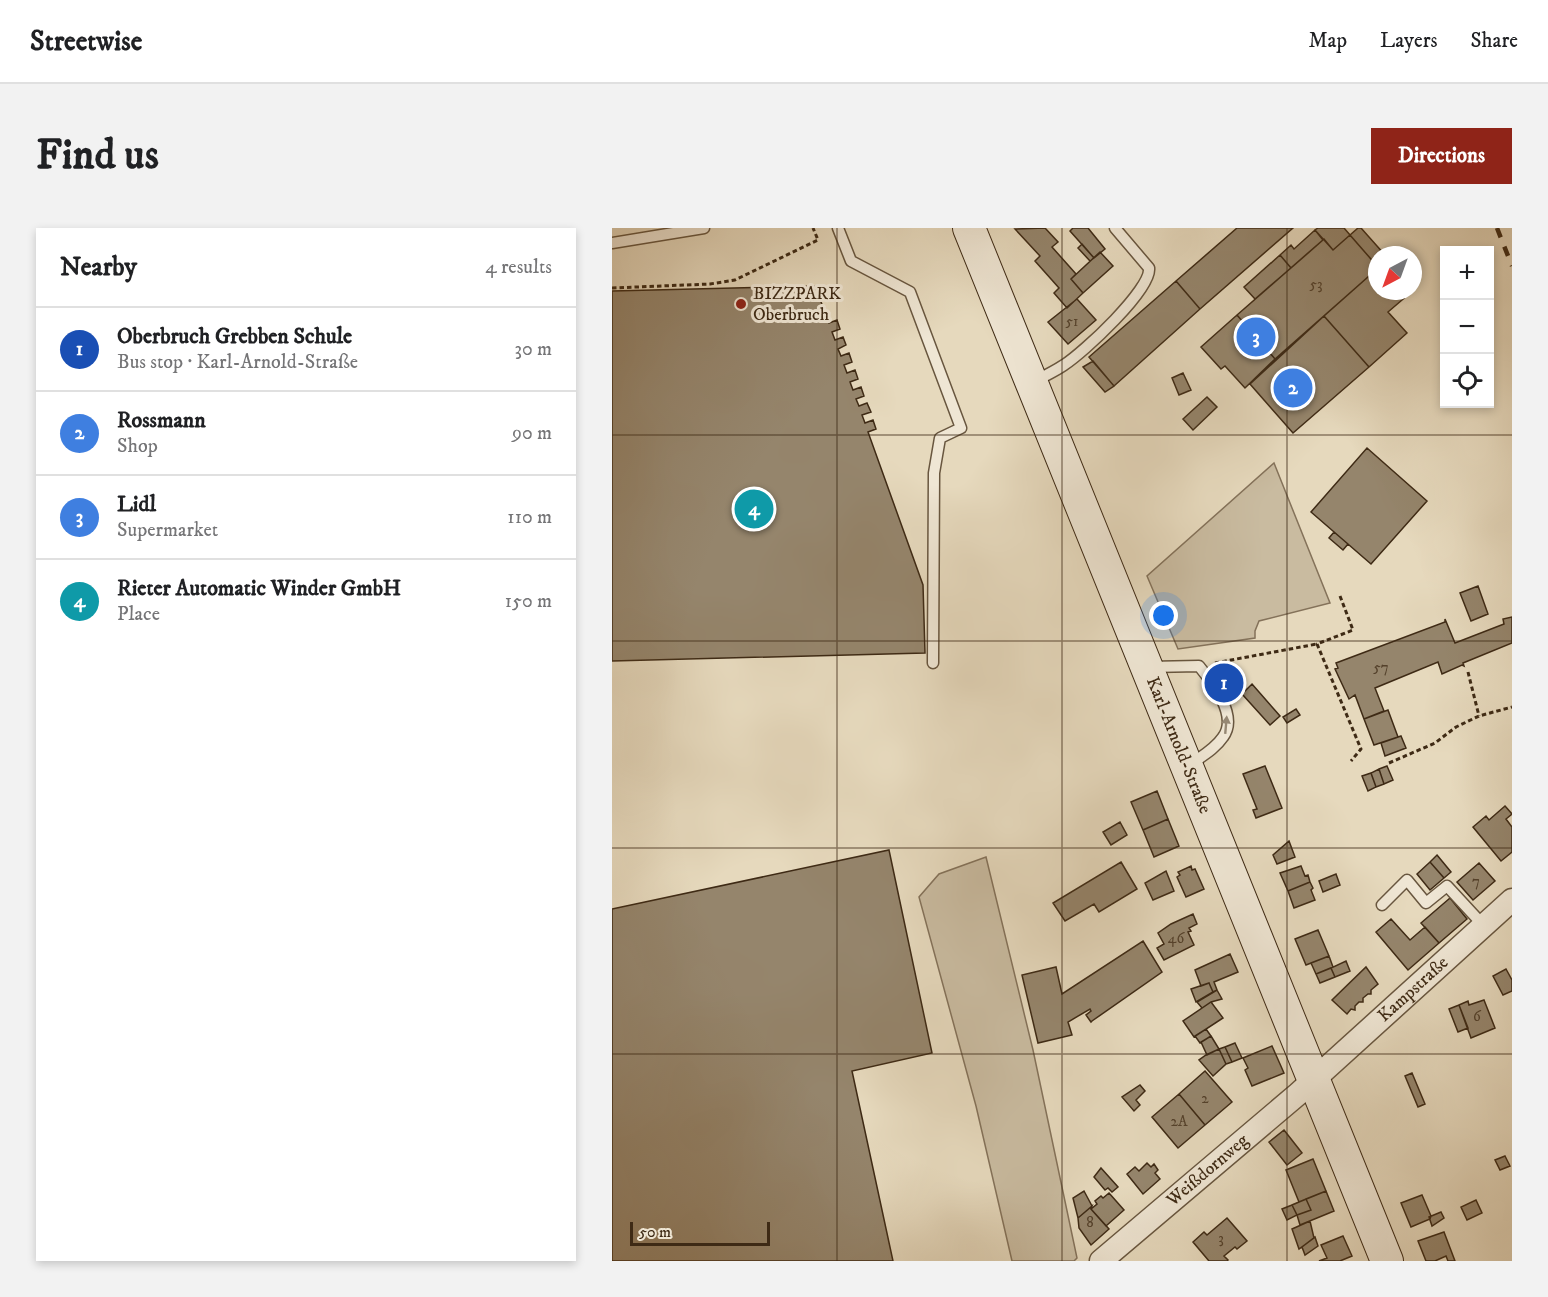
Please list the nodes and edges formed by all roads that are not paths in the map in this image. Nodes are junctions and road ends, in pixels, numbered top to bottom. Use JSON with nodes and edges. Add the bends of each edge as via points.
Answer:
{"nodes":[{"id":1,"x":704,"y":228,"type":"edge"},
{"id":2,"x":838,"y":228,"type":"edge"},
{"id":3,"x":969,"y":228,"type":"edge"},
{"id":4,"x":1114,"y":228,"type":"edge"},
{"id":5,"x":612,"y":243,"type":"edge"},
{"id":6,"x":1032,"y":383,"type":"junction"},
{"id":7,"x":933,"y":663,"type":"dead end"},
{"id":8,"x":1148,"y":667,"type":"junction"},
{"id":9,"x":1188,"y":766,"type":"junction"},
{"id":10,"x":1512,"y":900,"type":"edge"},
{"id":11,"x":1382,"y":905,"type":"dead end"},
{"id":12,"x":1484,"y":926,"type":"junction"},
{"id":13,"x":1313,"y":1079,"type":"junction"},
{"id":14,"x":1101,"y":1261,"type":"edge"},
{"id":15,"x":1387,"y":1261,"type":"edge"}],
"edges":[{"from":1,"to":5,"type":"lane"},
{"from":2,"to":7,"type":"lane","via":[[851,261],[910,292],[961,428],[940,438],[934,473]]},
{"from":3,"to":6,"type":"main road","name":"Karl-Arnold-Straße"},
{"from":4,"to":6,"type":"lane","via":[[1149,268],[1146,284],[1110,326],[1066,365]]},
{"from":6,"to":8,"type":"main road","name":"Karl-Arnold-Straße"},
{"from":8,"to":9,"type":"main road","name":"Karl-Arnold-Straße"},
{"from":9,"to":8,"type":"lane","one_way":true,"via":[[1225,735],[1227,719],[1217,688],[1199,666]]},
{"from":9,"to":13,"type":"main road","name":"Karl-Arnold-Straße"},
{"from":10,"to":12,"type":"street","name":"Kampstraße"},
{"from":11,"to":12,"type":"lane","via":[[1407,880],[1426,903],[1447,886]]},
{"from":12,"to":13,"type":"street","name":"Kampstraße"},
{"from":13,"to":14,"type":"street","name":"Weißdornweg"},
{"from":13,"to":15,"type":"main road","name":"Karl-Arnold-Straße"}]}
